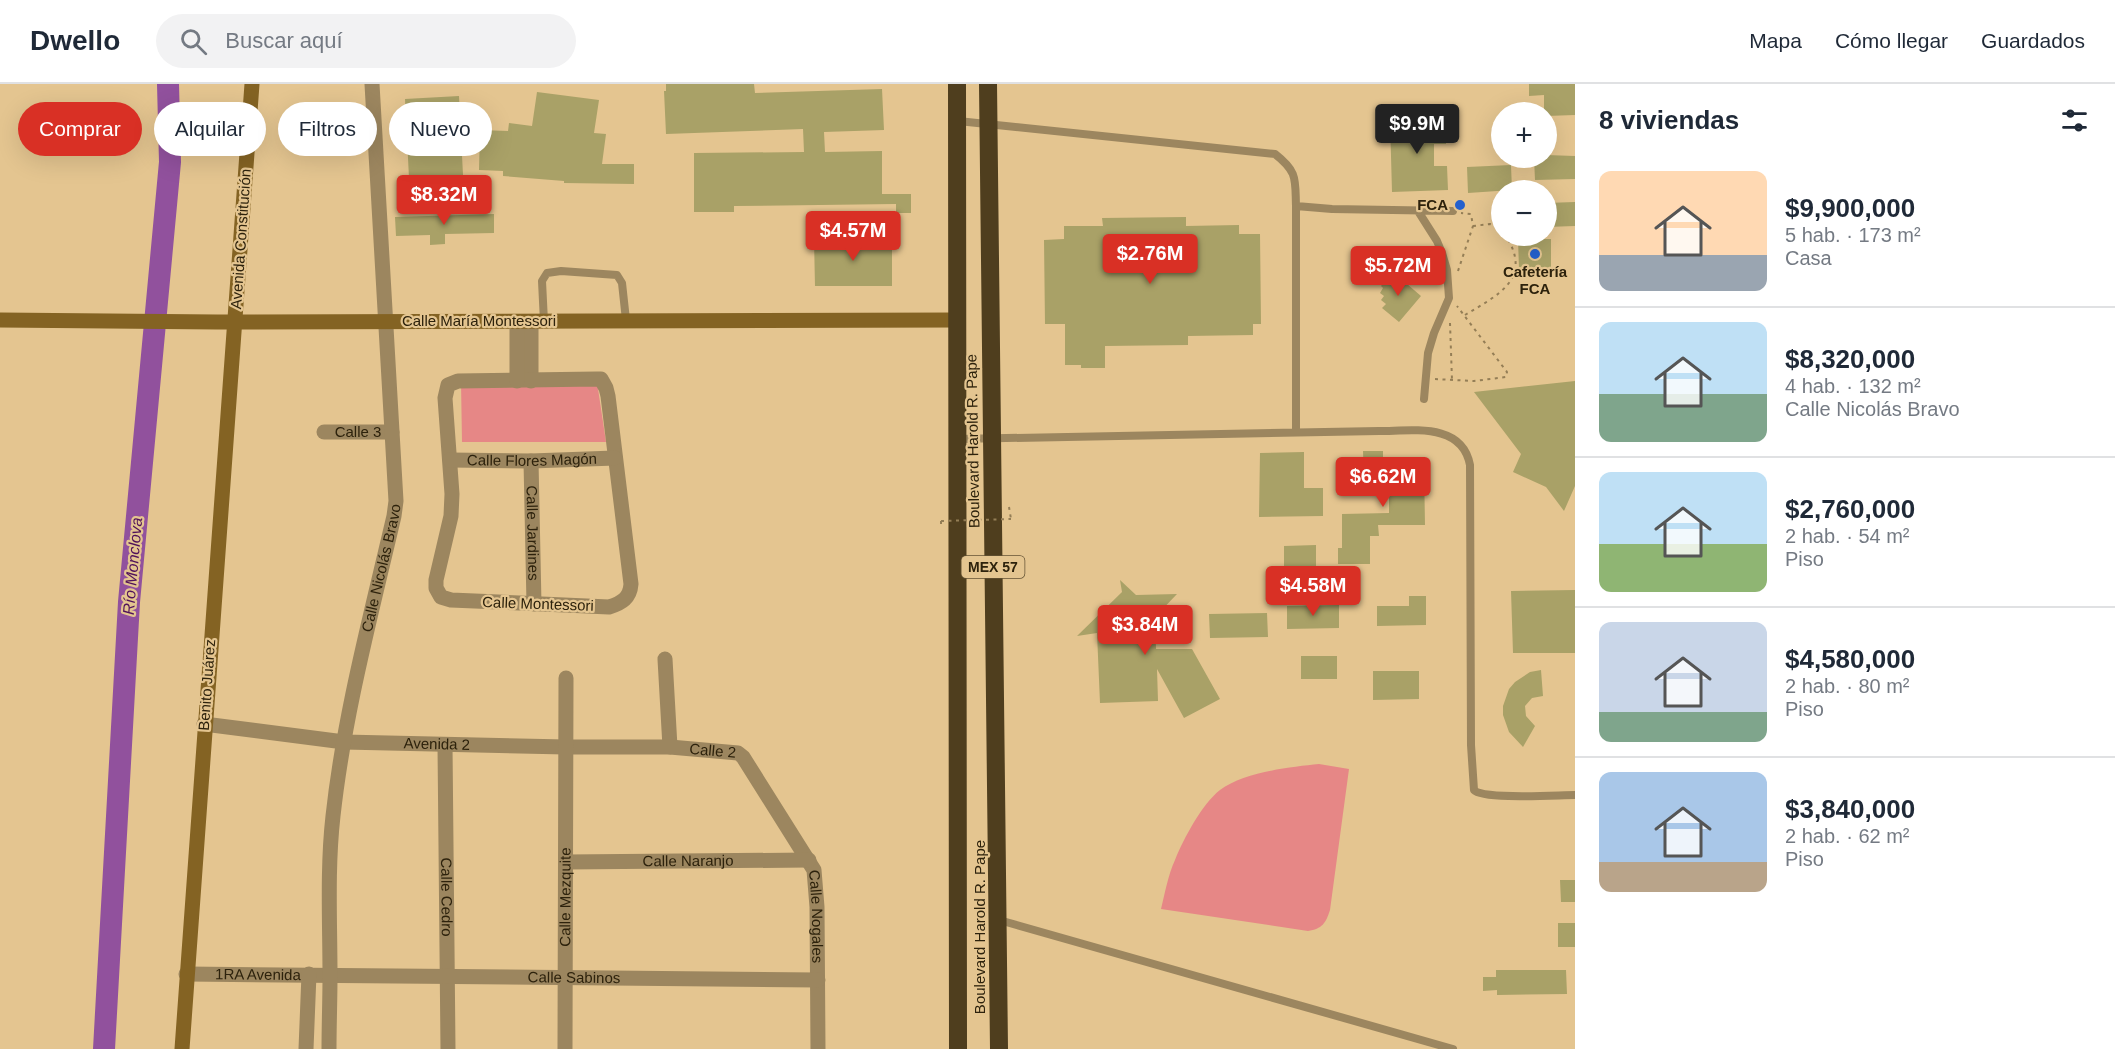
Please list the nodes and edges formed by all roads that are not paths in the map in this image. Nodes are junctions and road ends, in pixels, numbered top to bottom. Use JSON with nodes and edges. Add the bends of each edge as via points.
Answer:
{"nodes":[{"id":1,"x":252,"y":84,"type":"edge"},
{"id":2,"x":372,"y":84,"type":"edge"},
{"id":3,"x":957,"y":84,"type":"edge"},
{"id":4,"x":988,"y":84,"type":"edge"},
{"id":5,"x":957,"y":120,"type":"junction"},
{"id":6,"x":988,"y":123,"type":"junction"},
{"id":7,"x":1296,"y":206,"type":"junction"},
{"id":8,"x":1418,"y":211,"type":"junction"},
{"id":9,"x":1453,"y":211,"type":"dead end"},
{"id":10,"x":0,"y":320,"type":"edge"},
{"id":11,"x":626,"y":320,"type":"junction"},
{"id":12,"x":958,"y":320,"type":"junction"},
{"id":13,"x":384,"y":321,"type":"junction"},
{"id":14,"x":235,"y":322,"type":"junction"},
{"id":15,"x":531,"y":322,"type":"junction"},
{"id":16,"x":524,"y":381,"type":"junction"},
{"id":17,"x":1424,"y":399,"type":"dead end"},
{"id":18,"x":324,"y":432,"type":"dead end"},
{"id":19,"x":392,"y":432,"type":"junction"},
{"id":20,"x":1296,"y":432,"type":"junction"},
{"id":21,"x":991,"y":438,"type":"junction"},
{"id":22,"x":958,"y":439,"type":"junction"},
{"id":23,"x":615,"y":458,"type":"junction"},
{"id":24,"x":450,"y":460,"type":"junction"},
{"id":25,"x":531,"y":461,"type":"junction"},
{"id":26,"x":534,"y":604,"type":"junction"},
{"id":27,"x":665,"y":659,"type":"dead end"},
{"id":28,"x":566,"y":678,"type":"dead end"},
{"id":29,"x":204,"y":724,"type":"junction"},
{"id":30,"x":344,"y":742,"type":"junction"},
{"id":31,"x":446,"y":745,"type":"junction"},
{"id":32,"x":566,"y":747,"type":"junction"},
{"id":33,"x":669,"y":747,"type":"junction"},
{"id":34,"x":749,"y":767,"type":"joint"},
{"id":35,"x":1575,"y":795,"type":"edge"},
{"id":36,"x":809,"y":860,"type":"junction"},
{"id":37,"x":566,"y":862,"type":"junction"},
{"id":38,"x":999,"y":920,"type":"junction"},
{"id":39,"x":186,"y":974,"type":"junction"},
{"id":40,"x":309,"y":975,"type":"junction"},
{"id":41,"x":330,"y":975,"type":"junction"},
{"id":42,"x":447,"y":976,"type":"junction"},
{"id":43,"x":565,"y":979,"type":"junction"},
{"id":44,"x":818,"y":980,"type":"junction"},
{"id":45,"x":182,"y":1049,"type":"edge"},
{"id":46,"x":306,"y":1049,"type":"edge"},
{"id":47,"x":329,"y":1049,"type":"edge"},
{"id":48,"x":448,"y":1049,"type":"edge"},
{"id":49,"x":565,"y":1049,"type":"edge"},
{"id":50,"x":818,"y":1049,"type":"edge"},
{"id":51,"x":958,"y":1049,"type":"edge"},
{"id":52,"x":999,"y":1049,"type":"edge"},
{"id":53,"x":1453,"y":1049,"type":"edge"}],
"edges":[{"from":1,"to":14,"type":"main road","name":"Avenida Constitución"},
{"from":2,"to":13,"type":"street","name":"Calle Nicolás Bravo"},
{"from":3,"to":5,"type":"highway","name":"Boulevard Harold R. Pape","number":"MEX 57"},
{"from":4,"to":6,"type":"highway","name":"Boulevard Harold R. Pape","number":"MEX 57"},
{"from":5,"to":6,"type":"lane"},
{"from":5,"to":12,"type":"highway","name":"Boulevard Harold R. Pape","number":"MEX 57"},
{"from":6,"to":7,"type":"lane","via":[[1275,154],[1292,169]]},
{"from":6,"to":21,"type":"highway","name":"Boulevard Harold R. Pape","number":"MEX 57"},
{"from":7,"to":8,"type":"lane"},
{"from":7,"to":20,"type":"lane"},
{"from":8,"to":9,"type":"lane"},
{"from":8,"to":17,"type":"lane","via":[[1442,253],[1449,298],[1428,353]]},
{"from":10,"to":14,"type":"main road","name":"Calle María Montessori"},
{"from":11,"to":12,"type":"main road","name":"Calle María Montessori"},
{"from":11,"to":15,"type":"main road","name":"Calle María Montessori"},
{"from":11,"to":15,"type":"lane","via":[[622,283],[616,275],[561,271],[547,273],[542,280]]},
{"from":12,"to":22,"type":"highway","name":"Boulevard Harold R. Pape","number":"MEX 57"},
{"from":13,"to":14,"type":"main road","name":"Calle María Montessori"},
{"from":13,"to":15,"type":"main road","name":"Calle María Montessori"},
{"from":13,"to":19,"type":"street","name":"Calle Nicolás Bravo"},
{"from":14,"to":29,"type":"main road","name":"Benito Juárez"},
{"from":15,"to":16,"type":"street"},
{"from":16,"to":23,"type":"street","name":"Calle Montessori","via":[[600,379],[606,388]]},
{"from":16,"to":24,"type":"street","name":"Calle Montessori","via":[[458,381],[448,385]]},
{"from":18,"to":19,"type":"street","name":"Calle 3"},
{"from":19,"to":30,"type":"street","name":"Calle Nicolás Bravo","via":[[394,516]]},
{"from":20,"to":21,"type":"lane"},
{"from":20,"to":35,"type":"lane","via":[[1434,431],[1448,435],[1468,453],[1472,786],[1481,795]]},
{"from":21,"to":22,"type":"lane"},
{"from":21,"to":38,"type":"highway","name":"Boulevard Harold R. Pape","number":"MEX 57"},
{"from":22,"to":51,"type":"highway","name":"Boulevard Harold R. Pape","number":"MEX 57"},
{"from":23,"to":25,"type":"street","name":"Calle Flores Magón"},
{"from":23,"to":26,"type":"street","name":"Calle Montessori","via":[[631,584],[626,598],[609,607]]},
{"from":24,"to":25,"type":"street","name":"Calle Flores Magón"},
{"from":24,"to":26,"type":"street","name":"Calle Montessori","via":[[451,516],[436,580],[437,592],[451,600]]},
{"from":25,"to":26,"type":"street","name":"Calle Jardines"},
{"from":27,"to":33,"type":"street"},
{"from":28,"to":32,"type":"street","name":"Calle Mezquite"},
{"from":29,"to":30,"type":"street","name":"Avenida 2"},
{"from":29,"to":39,"type":"main road","name":"Benito Juárez"},
{"from":30,"to":31,"type":"street","name":"Avenida 2"},
{"from":30,"to":41,"type":"street","name":"Calle Nicolás Bravo","via":[[330,855]]},
{"from":31,"to":32,"type":"street","name":"Avenida 2"},
{"from":31,"to":42,"type":"street","name":"Calle Cedro"},
{"from":32,"to":33,"type":"street","name":"Avenida 2"},
{"from":32,"to":37,"type":"street","name":"Calle Mezquite"},
{"from":33,"to":34,"type":"street","name":"Calle 2","via":[[738,753]]},
{"from":34,"to":36,"type":"street","name":"Calle Nogales"},
{"from":36,"to":37,"type":"street","name":"Calle Naranjo"},
{"from":36,"to":44,"type":"street","name":"Calle Nogales","via":[[816,881]]},
{"from":37,"to":43,"type":"street","name":"Calle Mezquite"},
{"from":38,"to":52,"type":"highway","name":"Boulevard Harold R. Pape","number":"MEX 57"},
{"from":38,"to":53,"type":"lane"},
{"from":39,"to":40,"type":"street","name":"1RA Avenida"},
{"from":39,"to":45,"type":"main road","name":"Benito Juárez"},
{"from":40,"to":41,"type":"street","name":"1RA Avenida"},
{"from":40,"to":46,"type":"street"},
{"from":41,"to":42,"type":"street","name":"Calle Sabinos"},
{"from":41,"to":47,"type":"street","name":"Calle Nicolás Bravo"},
{"from":42,"to":43,"type":"street","name":"Calle Sabinos"},
{"from":42,"to":48,"type":"street","name":"Calle Cedro"},
{"from":43,"to":44,"type":"street","name":"Calle Sabinos"},
{"from":43,"to":49,"type":"street","name":"Calle Mezquite"},
{"from":44,"to":50,"type":"street","name":"Calle Nogales"}]}
